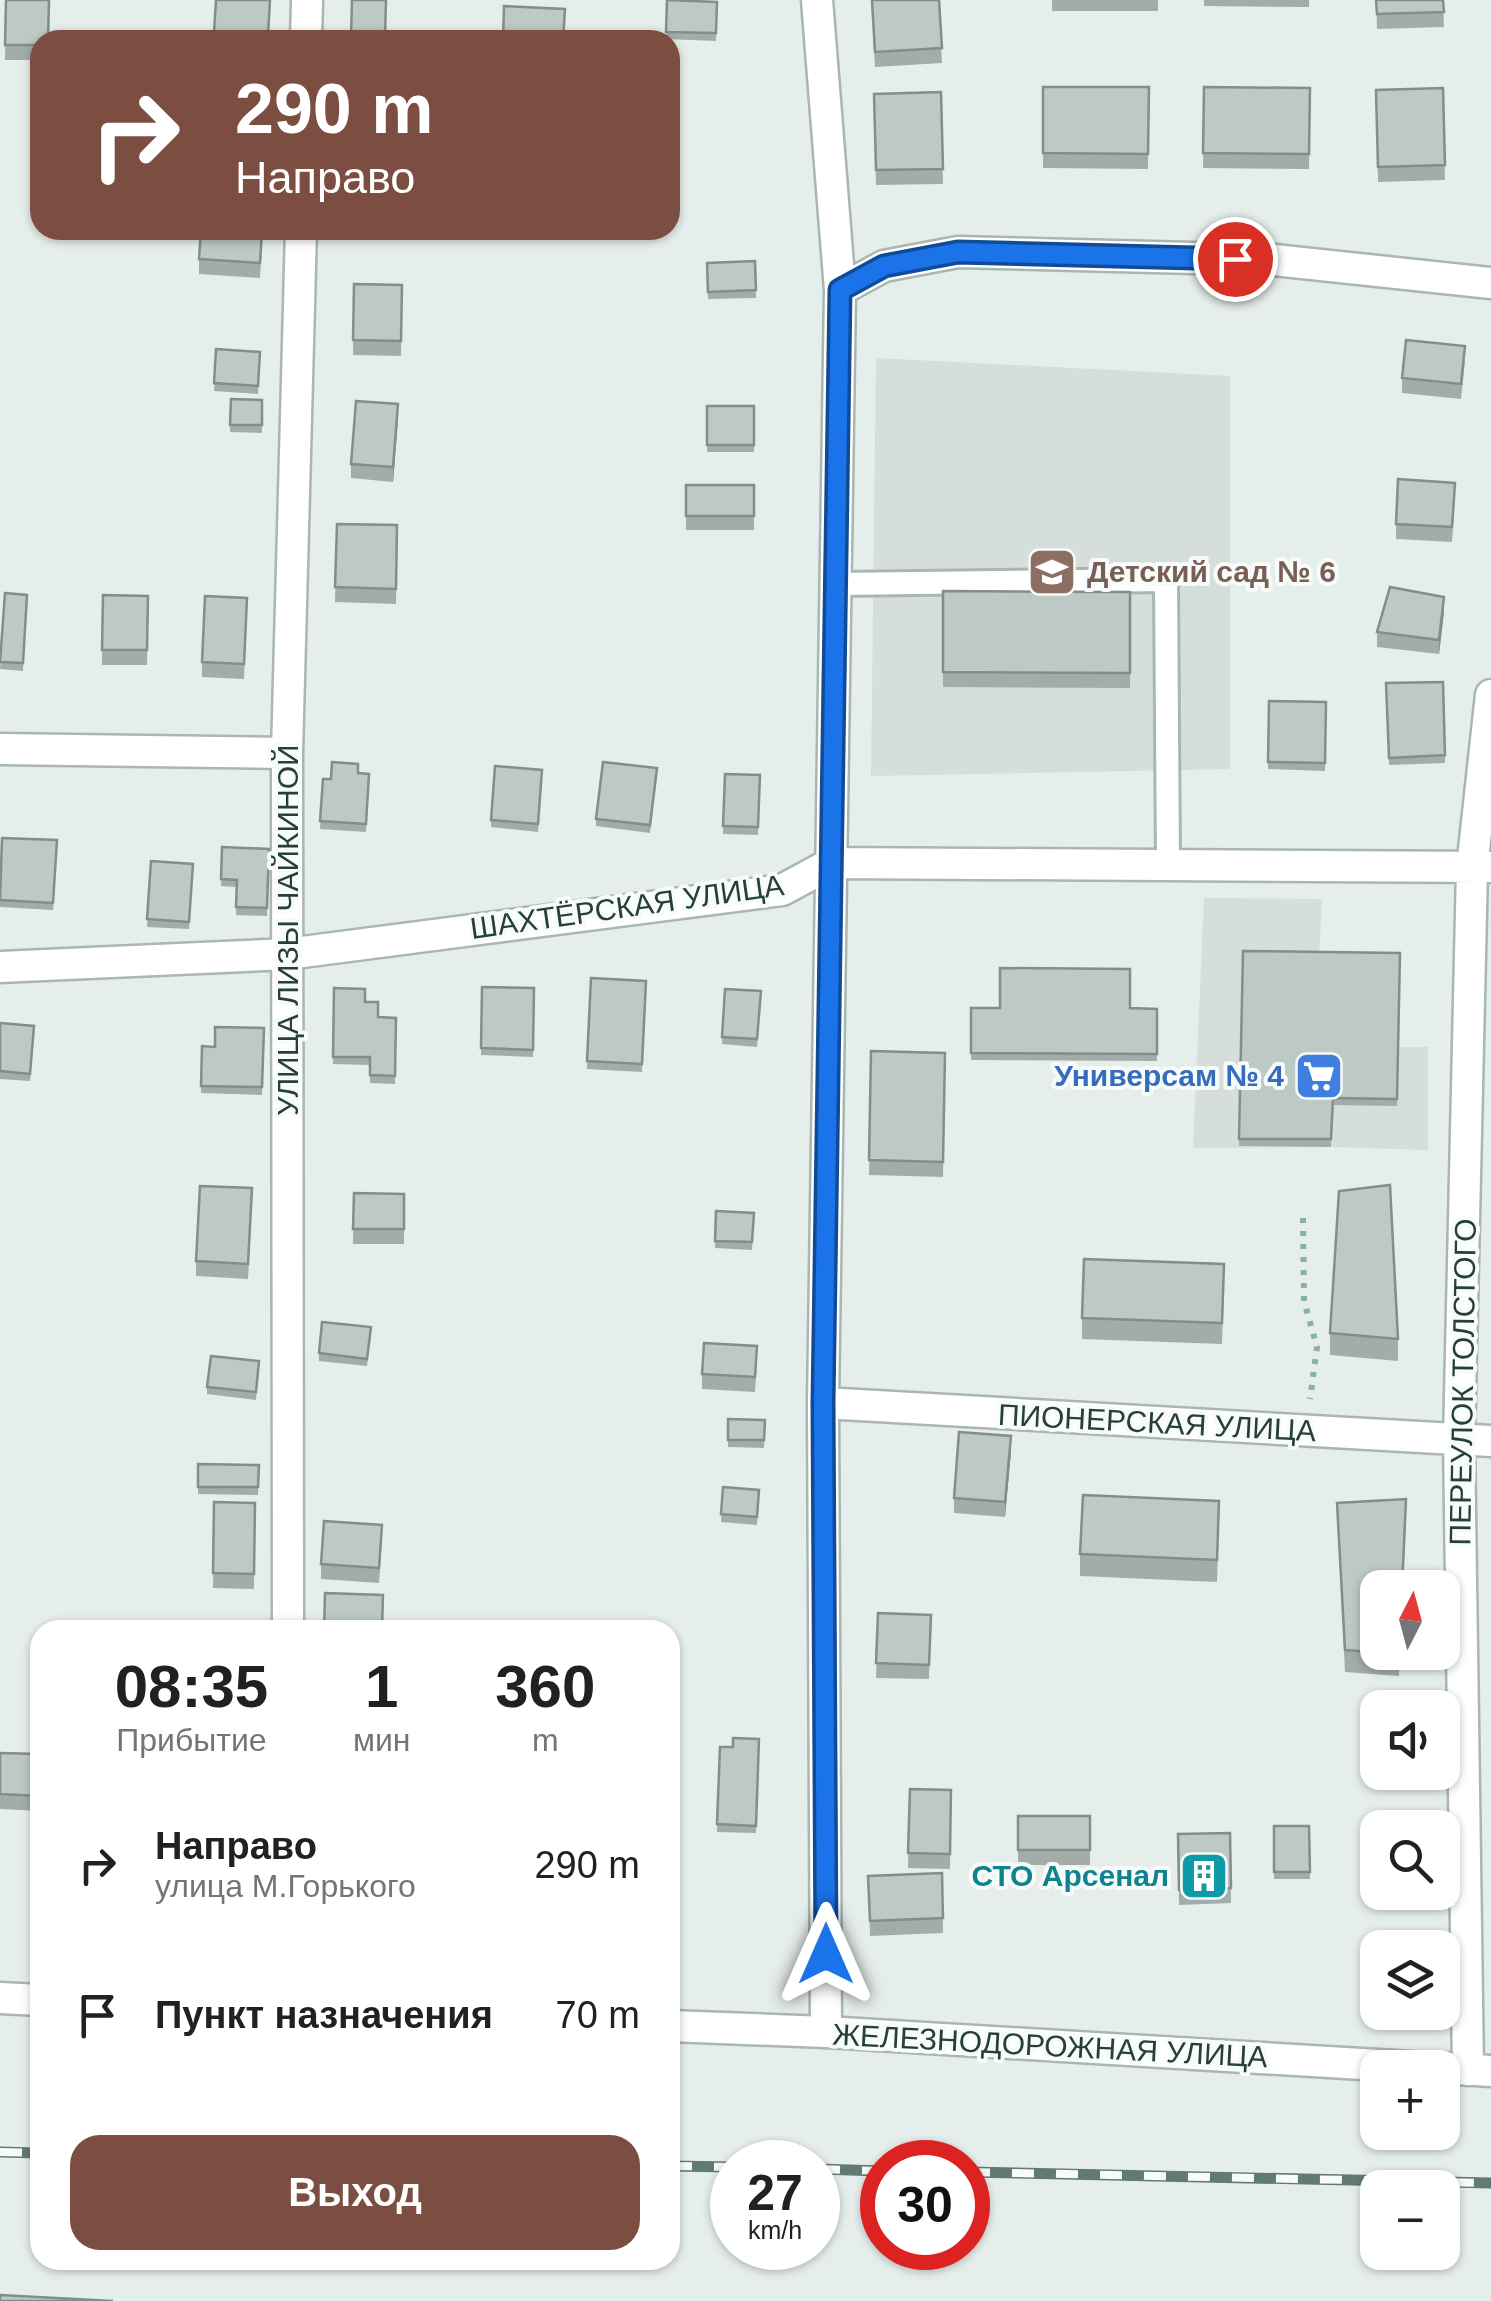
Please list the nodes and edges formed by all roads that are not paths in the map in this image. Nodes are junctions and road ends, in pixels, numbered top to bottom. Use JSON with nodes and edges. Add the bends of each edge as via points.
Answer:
{"nodes":[{"id":1,"x":307,"y":0,"type":"edge"},
{"id":2,"x":817,"y":0,"type":"edge"},
{"id":3,"x":306,"y":30,"type":"edge"},
{"id":4,"x":301,"y":240,"type":"edge"},
{"id":5,"x":1491,"y":282,"type":"edge"},
{"id":6,"x":840,"y":290,"type":"junction"},
{"id":7,"x":836,"y":584,"type":"junction"},
{"id":8,"x":1491,"y":695,"type":"edge"},
{"id":9,"x":0,"y":749,"type":"edge"},
{"id":10,"x":287,"y":753,"type":"junction"},
{"id":11,"x":832,"y":863,"type":"junction"},
{"id":12,"x":1168,"y":865,"type":"junction"},
{"id":13,"x":1481,"y":868,"type":"edge"},
{"id":14,"x":287,"y":954,"type":"junction"},
{"id":15,"x":0,"y":967,"type":"edge"},
{"id":16,"x":823,"y":1402,"type":"junction"},
{"id":17,"x":1459,"y":1439,"type":"junction"},
{"id":18,"x":1491,"y":1441,"type":"edge"},
{"id":19,"x":288,"y":1620,"type":"edge"},
{"id":20,"x":0,"y":1998,"type":"edge"},
{"id":21,"x":30,"y":2000,"type":"edge"},
{"id":22,"x":680,"y":2026,"type":"edge"},
{"id":23,"x":826,"y":2032,"type":"junction"},
{"id":24,"x":1360,"y":2064,"type":"edge"},
{"id":25,"x":1467,"y":2070,"type":"edge"}],
"edges":[{"from":1,"to":3,"type":"street"},
{"from":2,"to":6,"type":"street"},
{"from":4,"to":10,"type":"street","name":"УЛИЦА ЛИЗЫ ЧАЙКИНОЙ"},
{"from":5,"to":6,"type":"street","via":[[1274,260],[958,252],[884,266]]},
{"from":6,"to":7,"type":"street"},
{"from":7,"to":11,"type":"street"},
{"from":7,"to":12,"type":"lane","via":[[1166,580]]},
{"from":8,"to":13,"type":"street","name":"ПЕРЕУЛОК ТОЛСТОГО"},
{"from":9,"to":10,"type":"street"},
{"from":10,"to":14,"type":"street","name":"УЛИЦА ЛИЗЫ ЧАЙКИНОЙ"},
{"from":11,"to":12,"type":"street","name":"ШАХТЁРСКАЯ УЛИЦА"},
{"from":11,"to":14,"type":"street","name":"ШАХТЁРСКАЯ УЛИЦА","via":[[782,890]]},
{"from":11,"to":16,"type":"street"},
{"from":12,"to":13,"type":"street","name":"ШАХТЁРСКАЯ УЛИЦА"},
{"from":13,"to":17,"type":"street","name":"ПЕРЕУЛОК ТОЛСТОГО"},
{"from":14,"to":15,"type":"street","name":"ШАХТЁРСКАЯ УЛИЦА"},
{"from":14,"to":19,"type":"street","name":"УЛИЦА ЛИЗЫ ЧАЙКИНОЙ"},
{"from":16,"to":17,"type":"street","name":"ПИОНЕРСКАЯ УЛИЦА"},
{"from":16,"to":23,"type":"street"},
{"from":17,"to":18,"type":"street","name":"ПИОНЕРСКАЯ УЛИЦА"},
{"from":17,"to":25,"type":"street","name":"ПЕРЕУЛОК ТОЛСТОГО"},
{"from":20,"to":21,"type":"street"},
{"from":22,"to":23,"type":"street","name":"ЖЕЛЕЗНОДОРОЖНАЯ УЛИЦА"},
{"from":23,"to":24,"type":"street","name":"ЖЕЛЕЗНОДОРОЖНАЯ УЛИЦА"}]}
